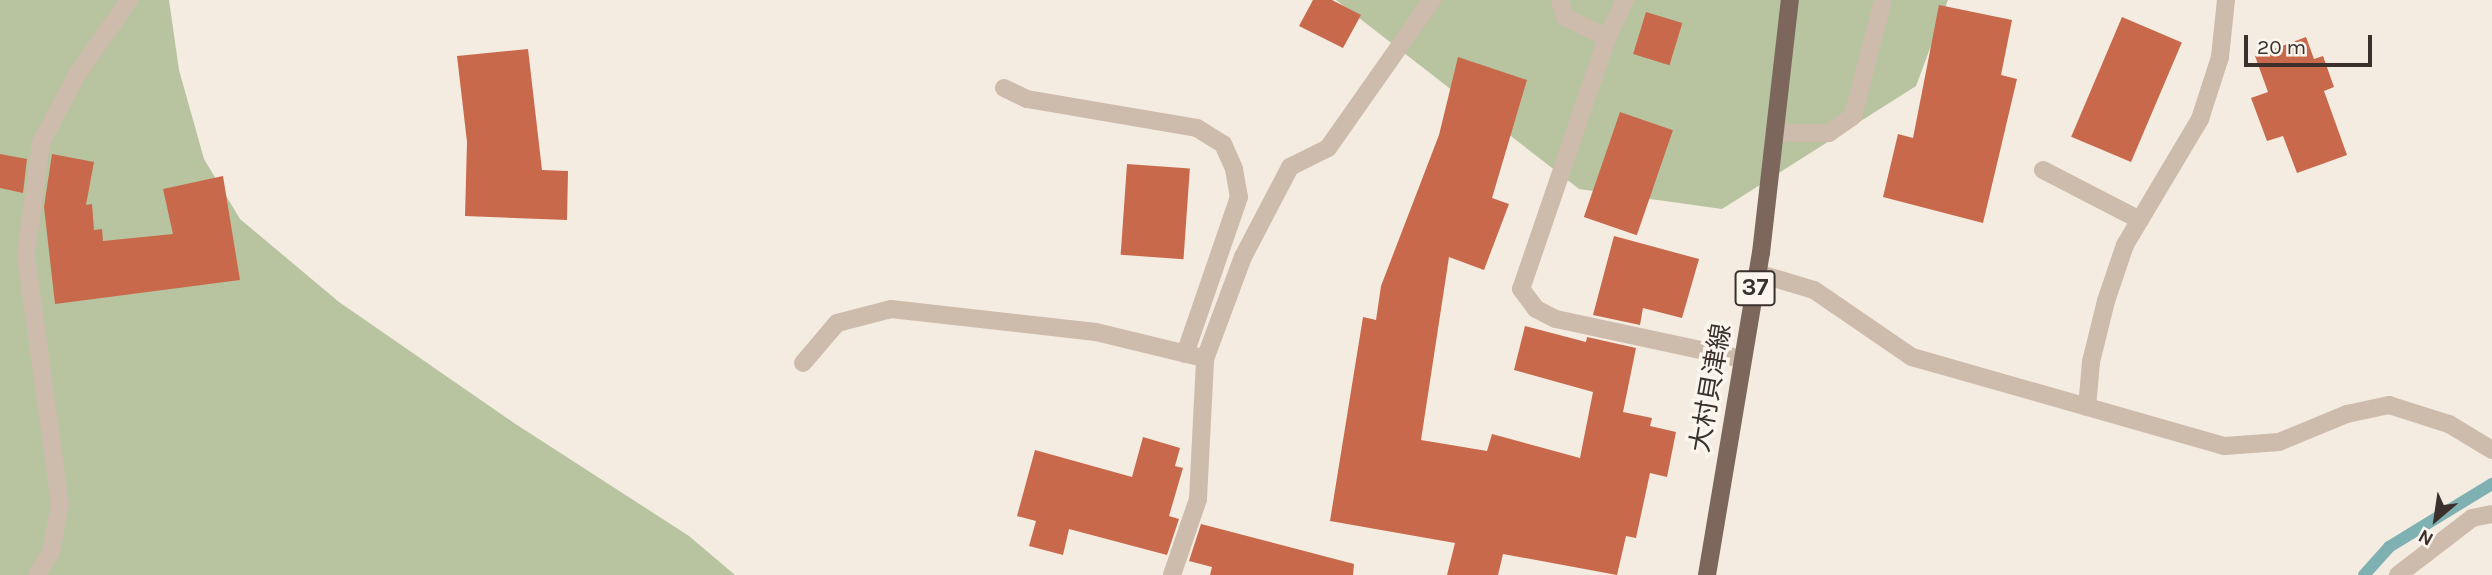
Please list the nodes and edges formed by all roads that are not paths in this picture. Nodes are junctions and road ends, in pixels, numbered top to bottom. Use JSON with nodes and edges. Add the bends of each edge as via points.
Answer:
{"nodes":[{"id":1,"x":130,"y":0,"type":"edge"},
{"id":2,"x":1432,"y":0,"type":"edge"},
{"id":3,"x":1560,"y":0,"type":"edge"},
{"id":4,"x":1625,"y":0,"type":"edge"},
{"id":5,"x":1790,"y":0,"type":"edge"},
{"id":6,"x":1882,"y":0,"type":"edge"},
{"id":7,"x":2226,"y":0,"type":"edge"},
{"id":8,"x":1607,"y":38,"type":"junction"},
{"id":9,"x":1004,"y":88,"type":"dead end"},
{"id":10,"x":1776,"y":133,"type":"junction"},
{"id":11,"x":2043,"y":170,"type":"dead end"},
{"id":12,"x":2140,"y":220,"type":"junction"},
{"id":13,"x":1757,"y":273,"type":"junction"},
{"id":14,"x":1185,"y":354,"type":"junction"},
{"id":15,"x":1205,"y":359,"type":"junction"},
{"id":16,"x":1742,"y":359,"type":"junction"},
{"id":17,"x":803,"y":363,"type":"dead end"},
{"id":18,"x":2087,"y":407,"type":"junction"},
{"id":19,"x":2492,"y":449,"type":"edge"},
{"id":20,"x":2492,"y":514,"type":"edge"},
{"id":21,"x":37,"y":575,"type":"edge"},
{"id":22,"x":1172,"y":575,"type":"edge"},
{"id":23,"x":1707,"y":575,"type":"edge"},
{"id":24,"x":2398,"y":575,"type":"edge"}],
"edges":[{"from":1,"to":21,"type":"street","via":[[76,76],[41,143],[26,255],[60,504],[51,552]]},
{"from":2,"to":15,"type":"street","via":[[1328,148],[1290,167],[1243,257]]},
{"from":3,"to":8,"type":"street","via":[[1565,17]]},
{"from":4,"to":8,"type":"street"},
{"from":5,"to":10,"type":"main road","name":"大村貝津線","number":"37"},
{"from":6,"to":10,"type":"street","via":[[1853,116],[1829,133]]},
{"from":7,"to":12,"type":"street","via":[[2220,57],[2200,118]]},
{"from":8,"to":16,"type":"street","via":[[1521,289],[1535,309],[1556,319]]},
{"from":9,"to":14,"type":"street","via":[[1027,99],[1197,128],[1223,145],[1239,197]]},
{"from":10,"to":13,"type":"main road","name":"大村貝津線","number":"37"},
{"from":11,"to":12,"type":"street"},
{"from":12,"to":18,"type":"street","via":[[2125,245],[2106,300],[2091,362]]},
{"from":13,"to":16,"type":"main road","name":"大村貝津線","number":"37"},
{"from":13,"to":18,"type":"street","via":[[1814,289],[1912,357]]},
{"from":14,"to":15,"type":"street"},
{"from":14,"to":17,"type":"street","via":[[1096,332],[891,309],[836,323]]},
{"from":15,"to":22,"type":"street","via":[[1198,499]]},
{"from":16,"to":23,"type":"main road","name":"大村貝津線","number":"37"},
{"from":18,"to":19,"type":"street","via":[[2225,446],[2279,442],[2347,414],[2389,405],[2449,425]]},
{"from":20,"to":24,"type":"street","via":[[2472,519]]}]}
